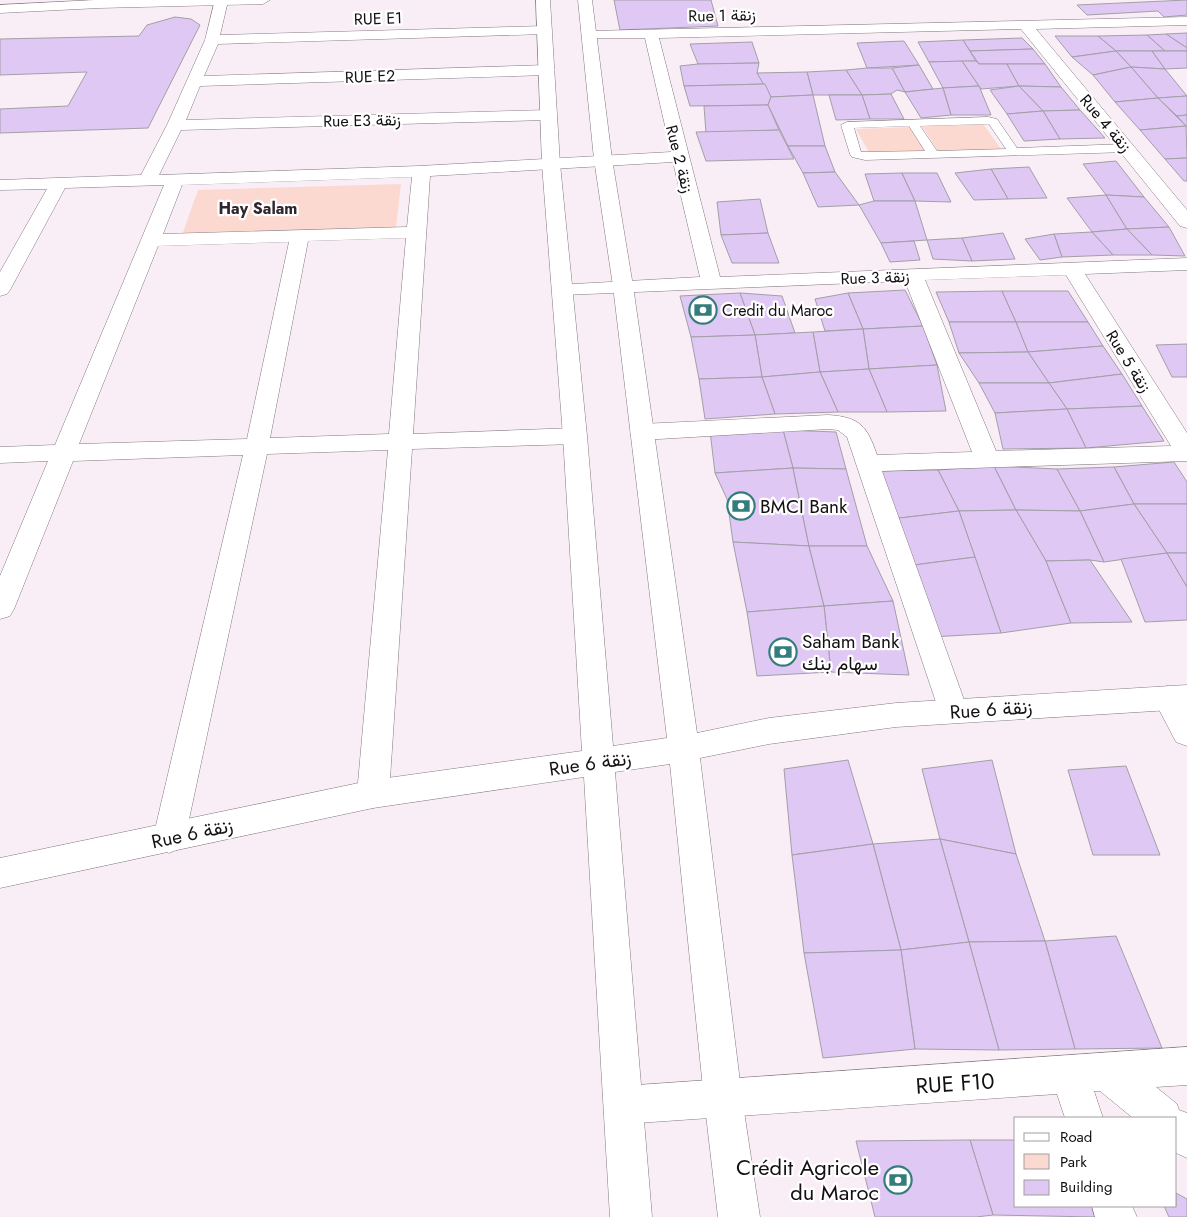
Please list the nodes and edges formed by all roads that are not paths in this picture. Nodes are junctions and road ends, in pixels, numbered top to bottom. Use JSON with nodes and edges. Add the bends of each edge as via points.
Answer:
{"nodes":[{"id":1,"x":257,"y":0,"type":"edge"},
{"id":2,"x":263,"y":0,"type":"edge"},
{"id":3,"x":543,"y":0,"type":"edge"},
{"id":4,"x":585,"y":0,"type":"edge"},
{"id":5,"x":221,"y":1,"type":"edge"},
{"id":6,"x":0,"y":9,"type":"edge"},
{"id":7,"x":1187,"y":20,"type":"edge"},
{"id":8,"x":1025,"y":25,"type":"junction"},
{"id":9,"x":545,"y":30,"type":"junction"},
{"id":10,"x":651,"y":34,"type":"junction"},
{"id":11,"x":588,"y":35,"type":"junction"},
{"id":12,"x":212,"y":40,"type":"junction"},
{"id":13,"x":547,"y":70,"type":"junction"},
{"id":14,"x":194,"y":81,"type":"junction"},
{"id":15,"x":548,"y":115,"type":"junction"},
{"id":16,"x":912,"y":122,"type":"junction"},
{"id":17,"x":175,"y":125,"type":"junction"},
{"id":18,"x":1127,"y":148,"type":"junction"},
{"id":19,"x":1014,"y":152,"type":"junction"},
{"id":20,"x":934,"y":155,"type":"junction"},
{"id":21,"x":679,"y":158,"type":"junction"},
{"id":22,"x":603,"y":159,"type":"junction"},
{"id":23,"x":551,"y":164,"type":"junction"},
{"id":24,"x":421,"y":171,"type":"junction"},
{"id":25,"x":175,"y":180,"type":"junction"},
{"id":26,"x":147,"y":181,"type":"junction"},
{"id":27,"x":59,"y":183,"type":"junction"},
{"id":28,"x":0,"y":185,"type":"edge"},
{"id":29,"x":1187,"y":222,"type":"edge"},
{"id":30,"x":416,"y":232,"type":"junction"},
{"id":31,"x":300,"y":235,"type":"junction"},
{"id":32,"x":150,"y":240,"type":"junction"},
{"id":33,"x":1187,"y":264,"type":"edge"},
{"id":34,"x":1072,"y":269,"type":"junction"},
{"id":35,"x":913,"y":275,"type":"junction"},
{"id":36,"x":711,"y":283,"type":"junction"},
{"id":37,"x":623,"y":286,"type":"junction"},
{"id":38,"x":562,"y":289,"type":"junction"},
{"id":39,"x":0,"y":290,"type":"edge"},
{"id":40,"x":642,"y":432,"type":"junction"},
{"id":41,"x":575,"y":436,"type":"junction"},
{"id":42,"x":400,"y":441,"type":"junction"},
{"id":43,"x":257,"y":446,"type":"junction"},
{"id":44,"x":1187,"y":452,"type":"edge"},
{"id":45,"x":64,"y":453,"type":"junction"},
{"id":46,"x":0,"y":455,"type":"edge"},
{"id":47,"x":987,"y":459,"type":"junction"},
{"id":48,"x":867,"y":463,"type":"junction"},
{"id":49,"x":0,"y":609,"type":"edge"},
{"id":50,"x":1177,"y":697,"type":"edge"},
{"id":51,"x":954,"y":711,"type":"junction"},
{"id":52,"x":1187,"y":733,"type":"edge"},
{"id":53,"x":684,"y":749,"type":"junction"},
{"id":54,"x":599,"y":761,"type":"junction"},
{"id":55,"x":373,"y":794,"type":"junction"},
{"id":56,"x":169,"y":838,"type":"junction"},
{"id":57,"x":0,"y":873,"type":"edge"},
{"id":58,"x":1187,"y":1066,"type":"edge"},
{"id":59,"x":1107,"y":1072,"type":"junction"},
{"id":60,"x":1070,"y":1075,"type":"junction"},
{"id":61,"x":723,"y":1098,"type":"junction"},
{"id":62,"x":623,"y":1105,"type":"junction"},
{"id":63,"x":1084,"y":1117,"type":"edge"},
{"id":64,"x":1162,"y":1117,"type":"edge"},
{"id":65,"x":1177,"y":1129,"type":"edge"},
{"id":66,"x":1187,"y":1138,"type":"edge"},
{"id":67,"x":631,"y":1217,"type":"edge"},
{"id":68,"x":739,"y":1217,"type":"edge"}],
"edges":[{"from":1,"to":2,"type":"street"},
{"from":1,"to":5,"type":"street"},
{"from":3,"to":9,"type":"street"},
{"from":4,"to":11,"type":"street"},
{"from":5,"to":6,"type":"street"},
{"from":5,"to":12,"type":"street"},
{"from":7,"to":8,"type":"street","name":"Rue 1 زنقة"},
{"from":8,"to":10,"type":"street","name":"Rue 1 زنقة"},
{"from":8,"to":18,"type":"street","name":"Rue 4 زنقة"},
{"from":9,"to":12,"type":"street","name":"RUE E1"},
{"from":9,"to":13,"type":"street"},
{"from":10,"to":11,"type":"street","name":"Rue 1 زنقة"},
{"from":10,"to":21,"type":"street","name":"Rue 2 زنقة"},
{"from":11,"to":22,"type":"street"},
{"from":12,"to":14,"type":"street"},
{"from":13,"to":14,"type":"street","name":"RUE E2"},
{"from":13,"to":15,"type":"street"},
{"from":14,"to":17,"type":"street"},
{"from":15,"to":17,"type":"street","name":"Rue E3 زنقة"},
{"from":15,"to":23,"type":"street"},
{"from":16,"to":19,"type":"lane","via":[[993,121]]},
{"from":16,"to":20,"type":"lane"},
{"from":16,"to":20,"type":"lane","via":[[847,126],[856,154]]},
{"from":17,"to":26,"type":"street"},
{"from":18,"to":19,"type":"lane"},
{"from":18,"to":29,"type":"street","name":"Rue 4 زنقة"},
{"from":19,"to":20,"type":"lane"},
{"from":21,"to":22,"type":"street"},
{"from":21,"to":36,"type":"street","name":"Rue 2 زنقة"},
{"from":22,"to":23,"type":"street"},
{"from":22,"to":37,"type":"street"},
{"from":23,"to":24,"type":"street"},
{"from":23,"to":38,"type":"street"},
{"from":24,"to":25,"type":"street"},
{"from":24,"to":30,"type":"street"},
{"from":25,"to":26,"type":"street"},
{"from":25,"to":32,"type":"street"},
{"from":26,"to":27,"type":"street"},
{"from":27,"to":28,"type":"street"},
{"from":27,"to":39,"type":"street"},
{"from":30,"to":31,"type":"street"},
{"from":30,"to":42,"type":"street"},
{"from":31,"to":32,"type":"street"},
{"from":31,"to":43,"type":"street"},
{"from":32,"to":45,"type":"street"},
{"from":33,"to":34,"type":"street","name":"Rue 3 زنقة"},
{"from":34,"to":35,"type":"street","name":"Rue 3 زنقة"},
{"from":34,"to":44,"type":"street","name":"Rue 5 زنقة"},
{"from":35,"to":36,"type":"street","name":"Rue 3 زنقة"},
{"from":35,"to":47,"type":"street"},
{"from":36,"to":37,"type":"street","name":"Rue 3 زنقة"},
{"from":37,"to":38,"type":"street","name":"Rue 3 زنقة"},
{"from":37,"to":40,"type":"street"},
{"from":38,"to":41,"type":"street"},
{"from":40,"to":48,"type":"street","via":[[838,423],[853,428]]},
{"from":40,"to":53,"type":"street"},
{"from":41,"to":42,"type":"street"},
{"from":41,"to":54,"type":"street"},
{"from":42,"to":43,"type":"street"},
{"from":42,"to":55,"type":"street"},
{"from":43,"to":45,"type":"street"},
{"from":43,"to":56,"type":"street"},
{"from":44,"to":47,"type":"street"},
{"from":45,"to":46,"type":"street"},
{"from":45,"to":49,"type":"street"},
{"from":47,"to":48,"type":"street"},
{"from":48,"to":51,"type":"street"},
{"from":50,"to":51,"type":"street","name":"Rue 6 زنقة"},
{"from":50,"to":52,"type":"street"},
{"from":51,"to":53,"type":"street","name":"Rue 6 زنقة","via":[[769,731]]},
{"from":53,"to":54,"type":"street","name":"Rue 6 زنقة"},
{"from":53,"to":61,"type":"street"},
{"from":54,"to":55,"type":"street","name":"Rue 6 زنقة"},
{"from":54,"to":62,"type":"street"},
{"from":55,"to":56,"type":"street","name":"Rue 6 زنقة"},
{"from":56,"to":57,"type":"street","name":"Rue 6 زنقة"},
{"from":58,"to":59,"type":"street","name":"RUE F10"},
{"from":59,"to":60,"type":"street","name":"RUE F10"},
{"from":59,"to":64,"type":"street"},
{"from":60,"to":61,"type":"street","name":"RUE F10"},
{"from":60,"to":63,"type":"street"},
{"from":61,"to":62,"type":"street","name":"RUE F10"},
{"from":61,"to":68,"type":"street"},
{"from":62,"to":67,"type":"street"},
{"from":65,"to":66,"type":"street"}]}
